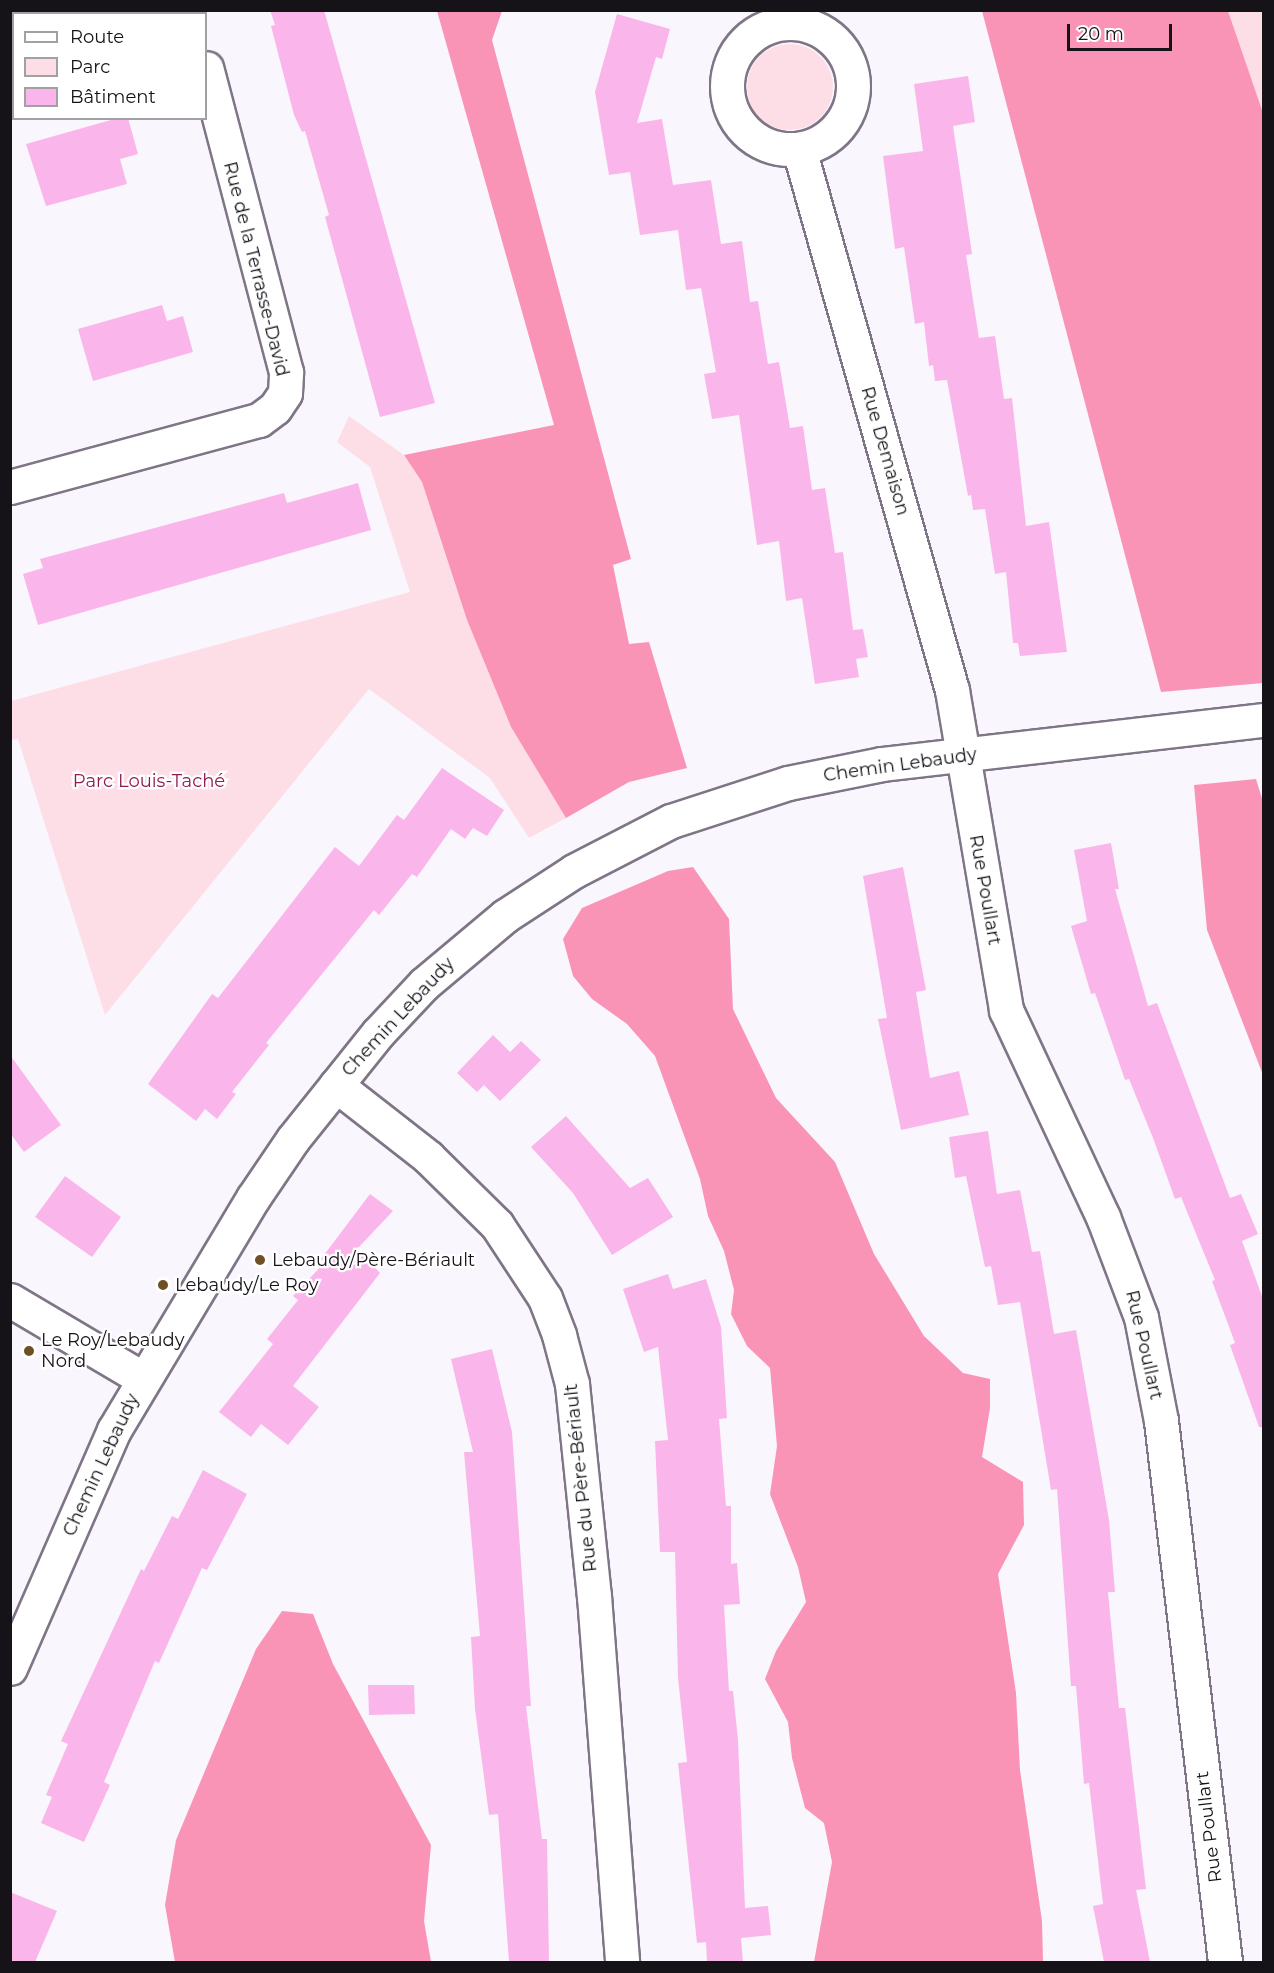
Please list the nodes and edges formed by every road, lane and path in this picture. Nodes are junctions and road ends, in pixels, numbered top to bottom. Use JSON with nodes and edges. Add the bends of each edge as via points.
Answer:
{"nodes":[{"id":1,"x":207,"y":72,"type":"edge"},
{"id":2,"x":800,"y":149,"type":"dead end"},
{"id":3,"x":10,"y":487,"type":"edge"},
{"id":4,"x":1263,"y":720,"type":"edge"},
{"id":5,"x":961,"y":755,"type":"junction"},
{"id":6,"x":336,"y":1085,"type":"junction"},
{"id":7,"x":10,"y":1300,"type":"edge"},
{"id":8,"x":142,"y":1378,"type":"junction"},
{"id":9,"x":10,"y":1668,"type":"edge"},
{"id":10,"x":622,"y":1962,"type":"edge"},
{"id":11,"x":1225,"y":1962,"type":"edge"}],
"edges":[{"from":1,"to":3,"type":"street","name":"Rue de la Terrasse-David","via":[[286,372],[285,393],[275,408],[259,420]]},
{"from":2,"to":5,"type":"street","name":"Rue Demaison","via":[[952,690]]},
{"from":4,"to":5,"type":"street","name":"Chemin Lebaudy"},
{"from":5,"to":6,"type":"street","name":"Chemin Lebaudy","via":[[882,764],[788,783],[671,821],[617,846],[551,884],[464,947],[416,992]]},
{"from":5,"to":11,"type":"street","name":"Rue Poullart","via":[[1006,1010],[1126,1270],[1153,1366]]},
{"from":6,"to":8,"type":"street","name":"Chemin Lebaudy","via":[[253,1198]]},
{"from":6,"to":10,"type":"street","name":"Rue du Père-Bériault","via":[[468,1193],[521,1259],[545,1298],[559,1335],[572,1384],[594,1596]]},
{"from":7,"to":8,"type":"street"},
{"from":8,"to":9,"type":"street","name":"Chemin Lebaudy","via":[[114,1430]]}]}
